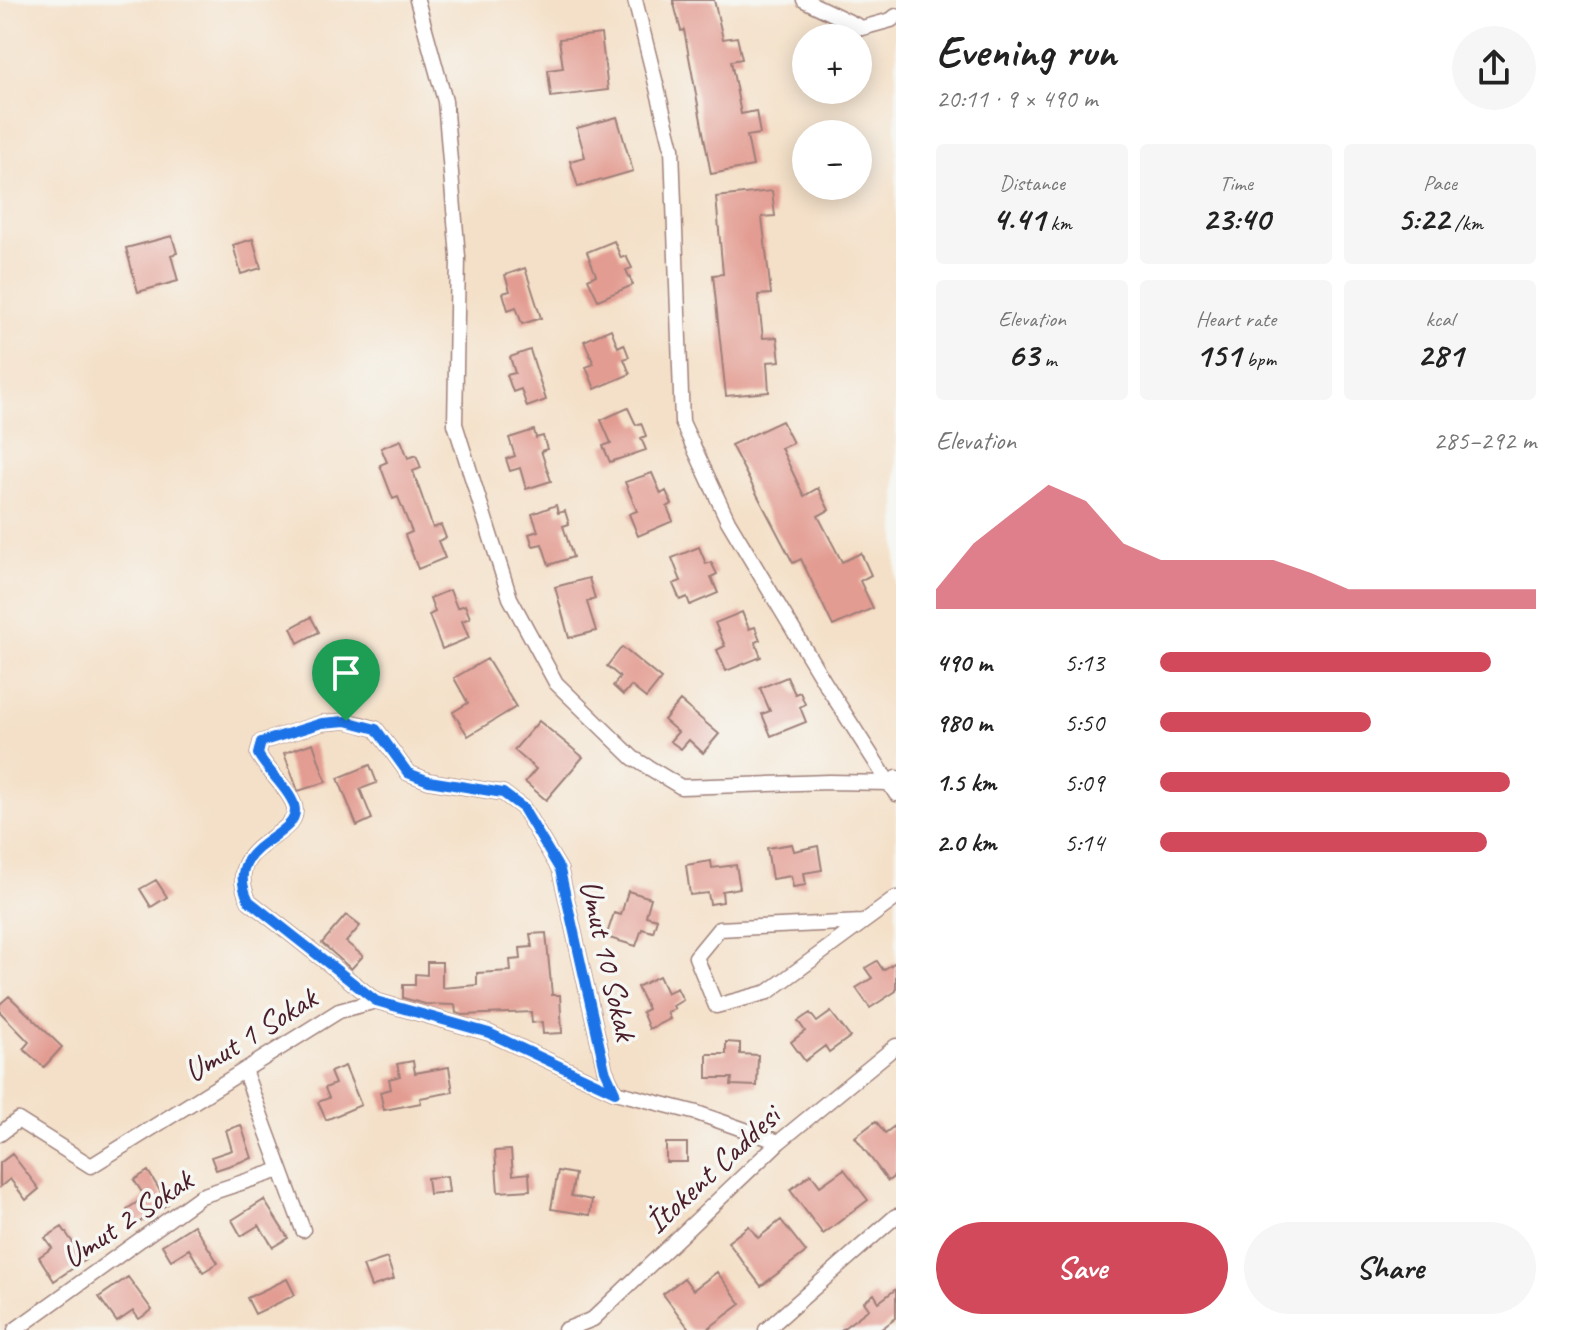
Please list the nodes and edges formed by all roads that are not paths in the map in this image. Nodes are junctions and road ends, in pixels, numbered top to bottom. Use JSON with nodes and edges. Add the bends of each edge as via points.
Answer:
{"nodes":[{"id":1,"x":417,"y":0,"type":"edge"},
{"id":2,"x":635,"y":0,"type":"edge"},
{"id":3,"x":804,"y":0,"type":"edge"},
{"id":4,"x":896,"y":16,"type":"edge"},
{"id":5,"x":894,"y":785,"type":"edge"},
{"id":6,"x":896,"y":898,"type":"edge"},
{"id":7,"x":862,"y":922,"type":"junction"},
{"id":8,"x":376,"y":1001,"type":"junction"},
{"id":9,"x":896,"y":1046,"type":"edge"},
{"id":10,"x":244,"y":1070,"type":"junction"},
{"id":11,"x":615,"y":1092,"type":"junction"},
{"id":12,"x":0,"y":1134,"type":"edge"},
{"id":13,"x":779,"y":1142,"type":"junction"},
{"id":14,"x":280,"y":1170,"type":"junction"},
{"id":15,"x":896,"y":1216,"type":"edge"},
{"id":16,"x":303,"y":1230,"type":"dead end"},
{"id":17,"x":15,"y":1330,"type":"edge"},
{"id":18,"x":565,"y":1330,"type":"edge"},
{"id":19,"x":766,"y":1330,"type":"edge"}],
"edges":[{"from":1,"to":5,"type":"street","via":[[445,101],[458,257],[455,424],[510,598],[556,683],[633,758],[681,787]]},
{"from":2,"to":5,"type":"street","via":[[672,148],[682,422],[728,521],[825,683]]},
{"from":3,"to":4,"type":"street","via":[[862,28]]},
{"from":6,"to":7,"type":"street"},
{"from":7,"to":7,"type":"street","via":[[719,929],[696,957],[716,1006],[768,992]]},
{"from":8,"to":10,"type":"street","name":"Umut 1 Sokak","via":[[339,1011]]},
{"from":8,"to":11,"type":"street","via":[[489,1033]]},
{"from":8,"to":11,"type":"street","name":"Umut 10 Sokak","via":[[249,901],[242,888],[247,858],[293,820],[296,809],[267,770],[259,748],[322,723],[346,721],[376,729],[408,773],[503,793],[523,808],[560,870],[605,1070]]},
{"from":9,"to":13,"type":"street","name":"İtokent Caddesi"},
{"from":10,"to":12,"type":"street","name":"Umut 1 Sokak","via":[[91,1166],[18,1120]]},
{"from":10,"to":14,"type":"street"},
{"from":11,"to":13,"type":"street"},
{"from":13,"to":18,"type":"street","name":"İtokent Caddesi","via":[[593,1319]]},
{"from":14,"to":16,"type":"street"},
{"from":14,"to":17,"type":"street","name":"Umut 2 Sokak","via":[[201,1196]]},
{"from":15,"to":19,"type":"street"}]}
